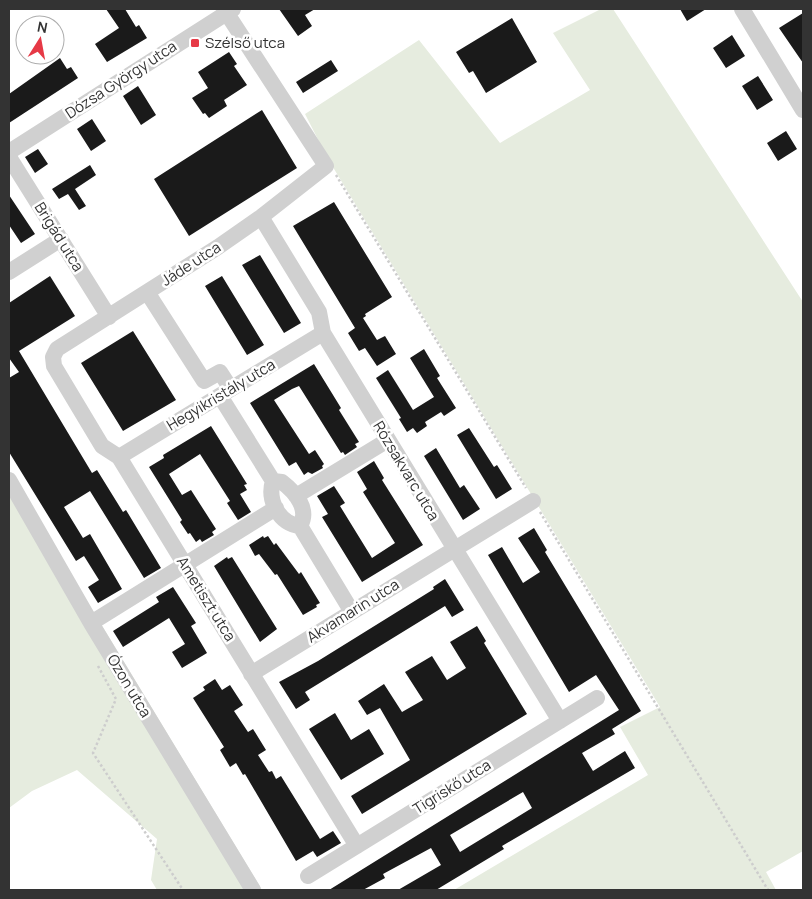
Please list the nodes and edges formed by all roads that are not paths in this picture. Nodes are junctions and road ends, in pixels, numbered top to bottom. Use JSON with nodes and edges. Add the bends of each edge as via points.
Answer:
{"nodes":[{"id":1,"x":742,"y":9,"type":"edge"},
{"id":2,"x":228,"y":10,"type":"edge"},
{"id":3,"x":803,"y":110,"type":"edge"},
{"id":4,"x":9,"y":152,"type":"edge"},
{"id":5,"x":9,"y":157,"type":"edge"},
{"id":6,"x":261,"y":217,"type":"junction"},
{"id":7,"x":61,"y":240,"type":"junction"},
{"id":8,"x":9,"y":272,"type":"edge"},
{"id":9,"x":148,"y":292,"type":"junction"},
{"id":10,"x":109,"y":317,"type":"junction"},
{"id":11,"x":322,"y":333,"type":"junction"},
{"id":12,"x":53,"y":357,"type":"joint"},
{"id":13,"x":226,"y":392,"type":"junction"},
{"id":14,"x":388,"y":440,"type":"junction"},
{"id":15,"x":119,"y":457,"type":"junction"},
{"id":16,"x":9,"y":480,"type":"edge"},
{"id":17,"x":272,"y":481,"type":"junction"},
{"id":18,"x":296,"y":496,"type":"junction"},
{"id":19,"x":533,"y":501,"type":"road end"},
{"id":20,"x":276,"y":508,"type":"junction"},
{"id":21,"x":300,"y":526,"type":"junction"},
{"id":22,"x":454,"y":549,"type":"junction"},
{"id":23,"x":184,"y":564,"type":"junction"},
{"id":24,"x":352,"y":612,"type":"junction"},
{"id":25,"x":91,"y":623,"type":"junction"},
{"id":26,"x":251,"y":674,"type":"junction"},
{"id":27,"x":596,"y":698,"type":"dead end"},
{"id":28,"x":560,"y":721,"type":"junction"},
{"id":29,"x":357,"y":846,"type":"junction"},
{"id":30,"x":308,"y":876,"type":"dead end"},
{"id":31,"x":253,"y":890,"type":"edge"}],
"edges":[{"from":1,"to":3,"type":"street"},
{"from":2,"to":4,"type":"street","name":"Dózsa György utca"},
{"from":2,"to":6,"type":"street","name":"Jáde utca","via":[[326,166]]},
{"from":5,"to":7,"type":"street","name":"Brigád utca"},
{"from":6,"to":9,"type":"street","name":"Jáde utca"},
{"from":6,"to":11,"type":"street","name":"Rózsakvarc utca","via":[[319,312]]},
{"from":7,"to":8,"type":"street"},
{"from":7,"to":10,"type":"street","name":"Brigád utca"},
{"from":9,"to":10,"type":"street","name":"Jáde utca"},
{"from":9,"to":13,"type":"street","via":[[204,381],[220,372]]},
{"from":10,"to":12,"type":"street","name":"Jáde utca","via":[[57,348]]},
{"from":11,"to":13,"type":"street","name":"Hegyikristály utca"},
{"from":11,"to":14,"type":"street","name":"Rózsakvarc utca"},
{"from":12,"to":15,"type":"street","name":"Ametiszt utca","via":[[54,366],[102,446]]},
{"from":13,"to":15,"type":"street","name":"Hegyikristály utca"},
{"from":13,"to":17,"type":"street"},
{"from":14,"to":18,"type":"street"},
{"from":14,"to":22,"type":"street","name":"Rózsakvarc utca"},
{"from":15,"to":23,"type":"street","name":"Ametiszt utca"},
{"from":16,"to":25,"type":"street","name":"Ózon utca"},
{"from":17,"to":18,"type":"street","via":[[282,482]]},
{"from":17,"to":20,"type":"street","via":[[271,499]]},
{"from":18,"to":21,"type":"street","via":[[304,510]]},
{"from":19,"to":22,"type":"street","name":"Akvamarin utca"},
{"from":20,"to":21,"type":"street","via":[[284,520]]},
{"from":20,"to":23,"type":"street"},
{"from":21,"to":24,"type":"street"},
{"from":22,"to":24,"type":"street","name":"Akvamarin utca"},
{"from":22,"to":28,"type":"street","name":"Rózsakvarc utca"},
{"from":23,"to":25,"type":"street"},
{"from":23,"to":26,"type":"street","name":"Ametiszt utca"},
{"from":24,"to":26,"type":"street","name":"Akvamarin utca"},
{"from":25,"to":31,"type":"street","name":"Ózon utca"},
{"from":26,"to":29,"type":"street","name":"Ametiszt utca"},
{"from":27,"to":28,"type":"street","name":"Tigriskő utca"},
{"from":28,"to":29,"type":"street","name":"Tigriskő utca"},
{"from":29,"to":30,"type":"street","name":"Tigriskő utca"}]}
